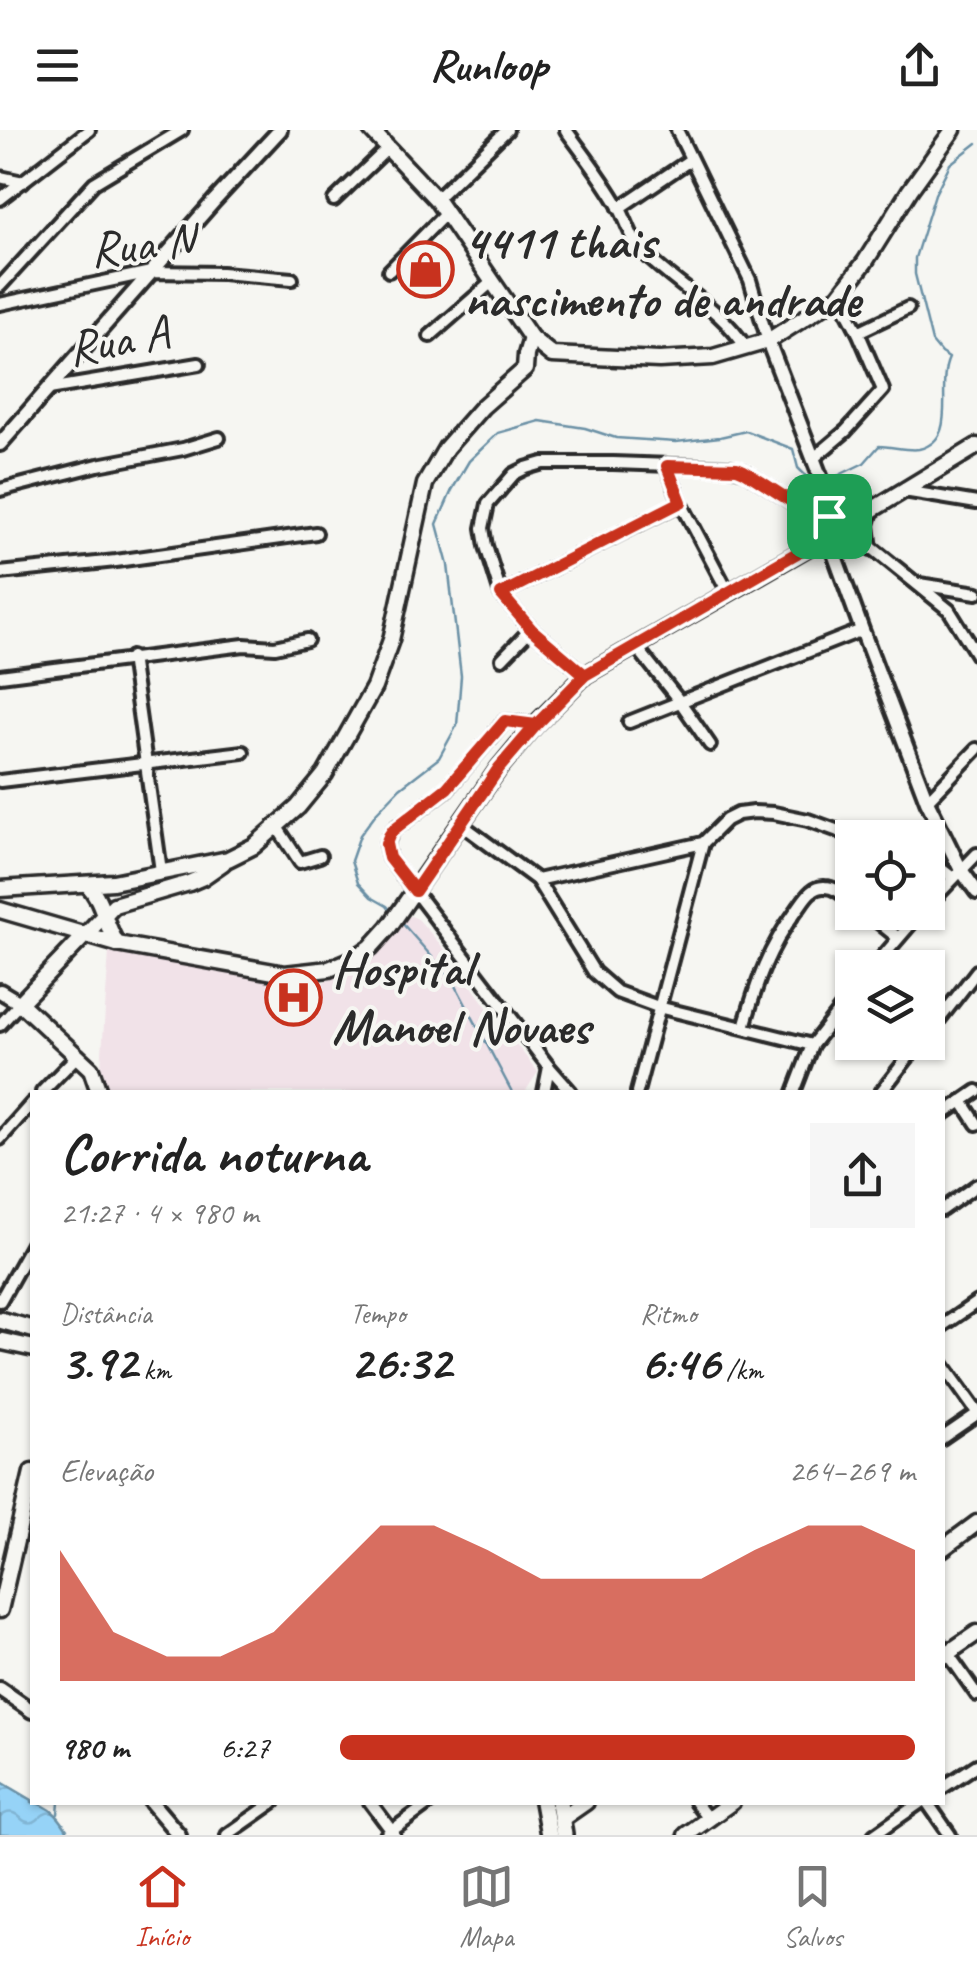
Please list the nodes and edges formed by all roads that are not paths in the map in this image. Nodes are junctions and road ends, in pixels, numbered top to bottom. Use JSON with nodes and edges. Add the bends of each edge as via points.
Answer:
{"nodes":[{"id":1,"x":182,"y":130,"type":"edge"},
{"id":2,"x":280,"y":130,"type":"edge"},
{"id":3,"x":371,"y":130,"type":"edge"},
{"id":4,"x":485,"y":130,"type":"edge"},
{"id":5,"x":506,"y":130,"type":"edge"},
{"id":6,"x":566,"y":130,"type":"edge"},
{"id":7,"x":677,"y":130,"type":"edge"},
{"id":8,"x":953,"y":130,"type":"edge"},
{"id":9,"x":83,"y":131,"type":"edge"},
{"id":10,"x":496,"y":140,"type":"junction"},
{"id":11,"x":388,"y":148,"type":"junction"},
{"id":12,"x":690,"y":160,"type":"junction"},
{"id":13,"x":0,"y":177,"type":"edge"},
{"id":14,"x":23,"y":182,"type":"junction"},
{"id":15,"x":0,"y":199,"type":"edge"},
{"id":16,"x":436,"y":199,"type":"junction"},
{"id":17,"x":334,"y":200,"type":"dead end"},
{"id":18,"x":619,"y":208,"type":"junction"},
{"id":19,"x":446,"y":213,"type":"junction"},
{"id":20,"x":390,"y":271,"type":"dead end"},
{"id":21,"x":151,"y":272,"type":"junction"},
{"id":22,"x":292,"y":279,"type":"dead end"},
{"id":23,"x":493,"y":281,"type":"junction"},
{"id":24,"x":0,"y":286,"type":"edge"},
{"id":25,"x":838,"y":296,"type":"junction"},
{"id":26,"x":0,"y":304,"type":"edge"},
{"id":27,"x":908,"y":308,"type":"dead end"},
{"id":28,"x":858,"y":332,"type":"junction"},
{"id":29,"x":430,"y":336,"type":"dead end"},
{"id":30,"x":768,"y":340,"type":"junction"},
{"id":31,"x":542,"y":347,"type":"junction"},
{"id":32,"x":746,"y":348,"type":"junction"},
{"id":33,"x":199,"y":364,"type":"dead end"},
{"id":34,"x":526,"y":369,"type":"junction"},
{"id":35,"x":48,"y":389,"type":"junction"},
{"id":36,"x":219,"y":438,"type":"dead end"},
{"id":37,"x":0,"y":444,"type":"edge"},
{"id":38,"x":977,"y":446,"type":"edge"},
{"id":39,"x":814,"y":458,"type":"junction"},
{"id":40,"x":667,"y":466,"type":"junction"},
{"id":41,"x":0,"y":490,"type":"edge"},
{"id":42,"x":903,"y":491,"type":"junction"},
{"id":43,"x":681,"y":502,"type":"junction"},
{"id":44,"x":977,"y":503,"type":"edge"},
{"id":45,"x":874,"y":507,"type":"junction"},
{"id":46,"x":829,"y":516,"type":"junction"},
{"id":47,"x":836,"y":531,"type":"junction"},
{"id":48,"x":316,"y":533,"type":"dead end"},
{"id":49,"x":872,"y":550,"type":"junction"},
{"id":50,"x":0,"y":572,"type":"edge"},
{"id":51,"x":915,"y":584,"type":"junction"},
{"id":52,"x":728,"y":592,"type":"junction"},
{"id":53,"x":977,"y":592,"type":"edge"},
{"id":54,"x":501,"y":594,"type":"junction"},
{"id":55,"x":531,"y":629,"type":"junction"},
{"id":56,"x":862,"y":630,"type":"junction"},
{"id":57,"x":307,"y":640,"type":"dead end"},
{"id":58,"x":635,"y":645,"type":"junction"},
{"id":59,"x":977,"y":655,"type":"edge"},
{"id":60,"x":131,"y":658,"type":"junction"},
{"id":61,"x":502,"y":658,"type":"dead end"},
{"id":62,"x":585,"y":675,"type":"junction"},
{"id":63,"x":0,"y":676,"type":"edge"},
{"id":64,"x":680,"y":703,"type":"junction"},
{"id":65,"x":629,"y":722,"type":"dead end"},
{"id":66,"x":536,"y":725,"type":"junction"},
{"id":67,"x":710,"y":746,"type":"dead end"},
{"id":68,"x":977,"y":749,"type":"edge"},
{"id":69,"x":242,"y":752,"type":"dead end"},
{"id":70,"x":145,"y":764,"type":"junction"},
{"id":71,"x":0,"y":782,"type":"edge"},
{"id":72,"x":928,"y":801,"type":"junction"},
{"id":73,"x":462,"y":824,"type":"junction"},
{"id":74,"x":277,"y":827,"type":"junction"},
{"id":75,"x":835,"y":830,"type":"edge"},
{"id":76,"x":703,"y":843,"type":"junction"},
{"id":77,"x":977,"y":854,"type":"edge"},
{"id":78,"x":320,"y":856,"type":"dead end"},
{"id":79,"x":228,"y":859,"type":"junction"},
{"id":80,"x":945,"y":870,"type":"edge"},
{"id":81,"x":161,"y":871,"type":"junction"},
{"id":82,"x":957,"y":874,"type":"junction"},
{"id":83,"x":537,"y":880,"type":"junction"},
{"id":84,"x":87,"y":884,"type":"junction"},
{"id":85,"x":945,"y":887,"type":"edge"},
{"id":86,"x":0,"y":889,"type":"edge"},
{"id":87,"x":835,"y":889,"type":"edge"},
{"id":88,"x":415,"y":891,"type":"junction"},
{"id":89,"x":977,"y":892,"type":"edge"},
{"id":90,"x":0,"y":910,"type":"edge"},
{"id":91,"x":105,"y":916,"type":"junction"},
{"id":92,"x":887,"y":930,"type":"edge"},
{"id":93,"x":904,"y":930,"type":"edge"},
{"id":94,"x":87,"y":936,"type":"junction"},
{"id":95,"x":897,"y":938,"type":"junction"},
{"id":96,"x":117,"y":944,"type":"junction"},
{"id":97,"x":887,"y":950,"type":"edge"},
{"id":98,"x":977,"y":971,"type":"edge"},
{"id":99,"x":0,"y":991,"type":"edge"},
{"id":100,"x":20,"y":1003,"type":"junction"},
{"id":101,"x":658,"y":1007,"type":"junction"},
{"id":102,"x":945,"y":1012,"type":"edge"},
{"id":103,"x":835,"y":1015,"type":"edge"},
{"id":104,"x":0,"y":1024,"type":"edge"},
{"id":105,"x":744,"y":1027,"type":"junction"},
{"id":106,"x":812,"y":1044,"type":"junction"},
{"id":107,"x":78,"y":1055,"type":"junction"},
{"id":108,"x":906,"y":1060,"type":"edge"},
{"id":109,"x":549,"y":1067,"type":"junction"},
{"id":110,"x":98,"y":1088,"type":"edge"},
{"id":111,"x":44,"y":1090,"type":"edge"},
{"id":112,"x":544,"y":1090,"type":"edge"},
{"id":113,"x":569,"y":1090,"type":"edge"},
{"id":114,"x":637,"y":1090,"type":"edge"},
{"id":115,"x":795,"y":1090,"type":"edge"},
{"id":116,"x":883,"y":1090,"type":"edge"},
{"id":117,"x":977,"y":1091,"type":"edge"},
{"id":118,"x":962,"y":1102,"type":"junction"},
{"id":119,"x":30,"y":1105,"type":"edge"},
{"id":120,"x":945,"y":1113,"type":"edge"},
{"id":121,"x":977,"y":1124,"type":"edge"},
{"id":122,"x":0,"y":1139,"type":"edge"},
{"id":123,"x":977,"y":1185,"type":"edge"},
{"id":124,"x":945,"y":1208,"type":"edge"},
{"id":125,"x":30,"y":1248,"type":"edge"},
{"id":126,"x":0,"y":1301,"type":"edge"},
{"id":127,"x":977,"y":1302,"type":"edge"},
{"id":128,"x":0,"y":1320,"type":"edge"},
{"id":129,"x":945,"y":1324,"type":"edge"},
{"id":130,"x":30,"y":1328,"type":"edge"},
{"id":131,"x":0,"y":1341,"type":"edge"},
{"id":132,"x":30,"y":1348,"type":"edge"},
{"id":133,"x":945,"y":1367,"type":"edge"},
{"id":134,"x":977,"y":1413,"type":"edge"},
{"id":135,"x":945,"y":1436,"type":"edge"},
{"id":136,"x":30,"y":1480,"type":"edge"},
{"id":137,"x":977,"y":1523,"type":"edge"},
{"id":138,"x":945,"y":1546,"type":"edge"},
{"id":139,"x":4,"y":1579,"type":"edge"},
{"id":140,"x":0,"y":1610,"type":"edge"},
{"id":141,"x":977,"y":1633,"type":"edge"},
{"id":142,"x":945,"y":1651,"type":"edge"},
{"id":143,"x":945,"y":1653,"type":"edge"},
{"id":144,"x":0,"y":1688,"type":"edge"},
{"id":145,"x":977,"y":1695,"type":"edge"},
{"id":146,"x":30,"y":1710,"type":"edge"},
{"id":147,"x":977,"y":1765,"type":"edge"},
{"id":148,"x":945,"y":1786,"type":"edge"},
{"id":149,"x":154,"y":1805,"type":"edge"},
{"id":150,"x":270,"y":1805,"type":"edge"},
{"id":151,"x":372,"y":1805,"type":"edge"},
{"id":152,"x":427,"y":1805,"type":"edge"},
{"id":153,"x":543,"y":1805,"type":"edge"},
{"id":154,"x":697,"y":1805,"type":"edge"},
{"id":155,"x":728,"y":1805,"type":"edge"},
{"id":156,"x":919,"y":1805,"type":"edge"},
{"id":157,"x":926,"y":1805,"type":"edge"},
{"id":158,"x":708,"y":1819,"type":"junction"},
{"id":159,"x":391,"y":1834,"type":"edge"},
{"id":160,"x":179,"y":1835,"type":"edge"},
{"id":161,"x":227,"y":1835,"type":"edge"},
{"id":162,"x":548,"y":1835,"type":"edge"},
{"id":163,"x":686,"y":1835,"type":"edge"},
{"id":164,"x":874,"y":1835,"type":"edge"},
{"id":165,"x":950,"y":1835,"type":"edge"}],
"edges":[{"from":1,"to":24,"type":"street","via":[[94,183]]},
{"from":2,"to":21,"type":"street"},
{"from":3,"to":11,"type":"main road"},
{"from":4,"to":10,"type":"street"},
{"from":5,"to":10,"type":"street"},
{"from":6,"to":18,"type":"street"},
{"from":7,"to":12,"type":"street"},
{"from":8,"to":25,"type":"main road"},
{"from":9,"to":14,"type":"street"},
{"from":10,"to":16,"type":"street"},
{"from":11,"to":16,"type":"main road"},
{"from":11,"to":17,"type":"street"},
{"from":12,"to":18,"type":"street"},
{"from":12,"to":30,"type":"street","via":[[750,280]]},
{"from":13,"to":14,"type":"street"},
{"from":14,"to":15,"type":"street"},
{"from":16,"to":19,"type":"main road"},
{"from":18,"to":32,"type":"street","via":[[642,252],[722,317]]},
{"from":19,"to":20,"type":"street"},
{"from":19,"to":23,"type":"main road"},
{"from":21,"to":22,"type":"street","name":"Rua N"},
{"from":21,"to":26,"type":"street","name":"Rua N"},
{"from":21,"to":35,"type":"street"},
{"from":23,"to":29,"type":"street"},
{"from":23,"to":31,"type":"main road"},
{"from":25,"to":28,"type":"street"},
{"from":25,"to":30,"type":"main road"},
{"from":27,"to":28,"type":"street"},
{"from":28,"to":39,"type":"street","via":[[883,392]]},
{"from":30,"to":32,"type":"main road"},
{"from":30,"to":39,"type":"street"},
{"from":31,"to":32,"type":"main road","via":[[694,360]]},
{"from":31,"to":34,"type":"main road"},
{"from":31,"to":34,"type":"main road","via":[[526,354]]},
{"from":33,"to":35,"type":"street","name":"Rua A"},
{"from":34,"to":74,"type":"main road","via":[[482,407],[434,466],[392,640],[374,687],[325,774]]},
{"from":35,"to":37,"type":"street"},
{"from":36,"to":41,"type":"street"},
{"from":38,"to":42,"type":"main road"},
{"from":39,"to":46,"type":"street"},
{"from":40,"to":43,"type":"street"},
{"from":40,"to":46,"type":"street","via":[[737,468],[800,507]]},
{"from":40,"to":54,"type":"street","via":[[543,464],[514,474],[488,504],[483,528]]},
{"from":42,"to":44,"type":"street"},
{"from":42,"to":45,"type":"main road"},
{"from":43,"to":52,"type":"street"},
{"from":43,"to":54,"type":"street"},
{"from":45,"to":47,"type":"main road"},
{"from":45,"to":49,"type":"street","via":[[868,525]]},
{"from":46,"to":47,"type":"street"},
{"from":47,"to":49,"type":"street","via":[[860,538]]},
{"from":47,"to":52,"type":"main road"},
{"from":47,"to":56,"type":"street","via":[[831,545]]},
{"from":48,"to":50,"type":"street"},
{"from":49,"to":51,"type":"street"},
{"from":51,"to":53,"type":"street"},
{"from":51,"to":59,"type":"street","via":[[949,610]]},
{"from":52,"to":58,"type":"main road"},
{"from":54,"to":55,"type":"street"},
{"from":55,"to":61,"type":"street"},
{"from":55,"to":62,"type":"street"},
{"from":56,"to":64,"type":"street"},
{"from":56,"to":72,"type":"street"},
{"from":57,"to":60,"type":"street"},
{"from":58,"to":62,"type":"main road"},
{"from":58,"to":64,"type":"street"},
{"from":60,"to":63,"type":"street"},
{"from":60,"to":70,"type":"street"},
{"from":62,"to":66,"type":"main road"},
{"from":64,"to":65,"type":"street"},
{"from":64,"to":67,"type":"street"},
{"from":66,"to":73,"type":"main road"},
{"from":66,"to":88,"type":"street","via":[[505,721],[447,788],[393,830],[389,858]]},
{"from":68,"to":72,"type":"street"},
{"from":69,"to":70,"type":"street"},
{"from":70,"to":71,"type":"street"},
{"from":70,"to":81,"type":"street"},
{"from":72,"to":82,"type":"street"},
{"from":73,"to":83,"type":"street"},
{"from":73,"to":88,"type":"main road"},
{"from":74,"to":78,"type":"street","via":[[300,862]]},
{"from":74,"to":79,"type":"main road"},
{"from":75,"to":76,"type":"street","via":[[754,812],[726,820]]},
{"from":76,"to":83,"type":"street"},
{"from":76,"to":101,"type":"street"},
{"from":77,"to":82,"type":"street"},
{"from":79,"to":81,"type":"main road"},
{"from":79,"to":91,"type":"main road","via":[[190,883],[114,905]]},
{"from":80,"to":82,"type":"street"},
{"from":81,"to":84,"type":"main road"},
{"from":82,"to":85,"type":"street"},
{"from":82,"to":89,"type":"street"},
{"from":83,"to":101,"type":"street","via":[[594,972],[616,992]]},
{"from":84,"to":86,"type":"main road"},
{"from":84,"to":91,"type":"main road"},
{"from":87,"to":105,"type":"street","via":[[810,892],[770,952]]},
{"from":88,"to":96,"type":"main road","via":[[371,947],[316,972],[285,974]]},
{"from":88,"to":109,"type":"street"},
{"from":90,"to":94,"type":"main road"},
{"from":91,"to":94,"type":"main road"},
{"from":91,"to":96,"type":"main road"},
{"from":92,"to":95,"type":"street"},
{"from":93,"to":95,"type":"street"},
{"from":94,"to":96,"type":"main road"},
{"from":94,"to":100,"type":"main road"},
{"from":95,"to":97,"type":"street"},
{"from":98,"to":102,"type":"street"},
{"from":99,"to":100,"type":"street"},
{"from":100,"to":104,"type":"street"},
{"from":100,"to":107,"type":"main road"},
{"from":101,"to":105,"type":"street"},
{"from":101,"to":114,"type":"street"},
{"from":103,"to":106,"type":"street"},
{"from":105,"to":106,"type":"street"},
{"from":106,"to":115,"type":"street"},
{"from":107,"to":110,"type":"main road"},
{"from":107,"to":111,"type":"street"},
{"from":108,"to":116,"type":"street"},
{"from":109,"to":112,"type":"street"},
{"from":109,"to":113,"type":"street"},
{"from":117,"to":118,"type":"street"},
{"from":118,"to":120,"type":"street"},
{"from":118,"to":121,"type":"street"},
{"from":119,"to":122,"type":"street"},
{"from":123,"to":124,"type":"street"},
{"from":125,"to":126,"type":"street"},
{"from":127,"to":129,"type":"street"},
{"from":128,"to":130,"type":"main road"},
{"from":131,"to":132,"type":"main road"},
{"from":133,"to":134,"type":"street"},
{"from":134,"to":135,"type":"street"},
{"from":136,"to":139,"type":"main road"},
{"from":137,"to":138,"type":"main road"},
{"from":139,"to":140,"type":"main road"},
{"from":141,"to":142,"type":"main road"},
{"from":143,"to":145,"type":"street"},
{"from":144,"to":146,"type":"street"},
{"from":147,"to":148,"type":"street"},
{"from":149,"to":160,"type":"street"},
{"from":150,"to":161,"type":"street"},
{"from":151,"to":159,"type":"street"},
{"from":152,"to":159,"type":"street"},
{"from":153,"to":162,"type":"main road"},
{"from":154,"to":158,"type":"street"},
{"from":155,"to":158,"type":"main road"},
{"from":156,"to":164,"type":"street"},
{"from":157,"to":165,"type":"street"},
{"from":158,"to":163,"type":"main road"}]}
